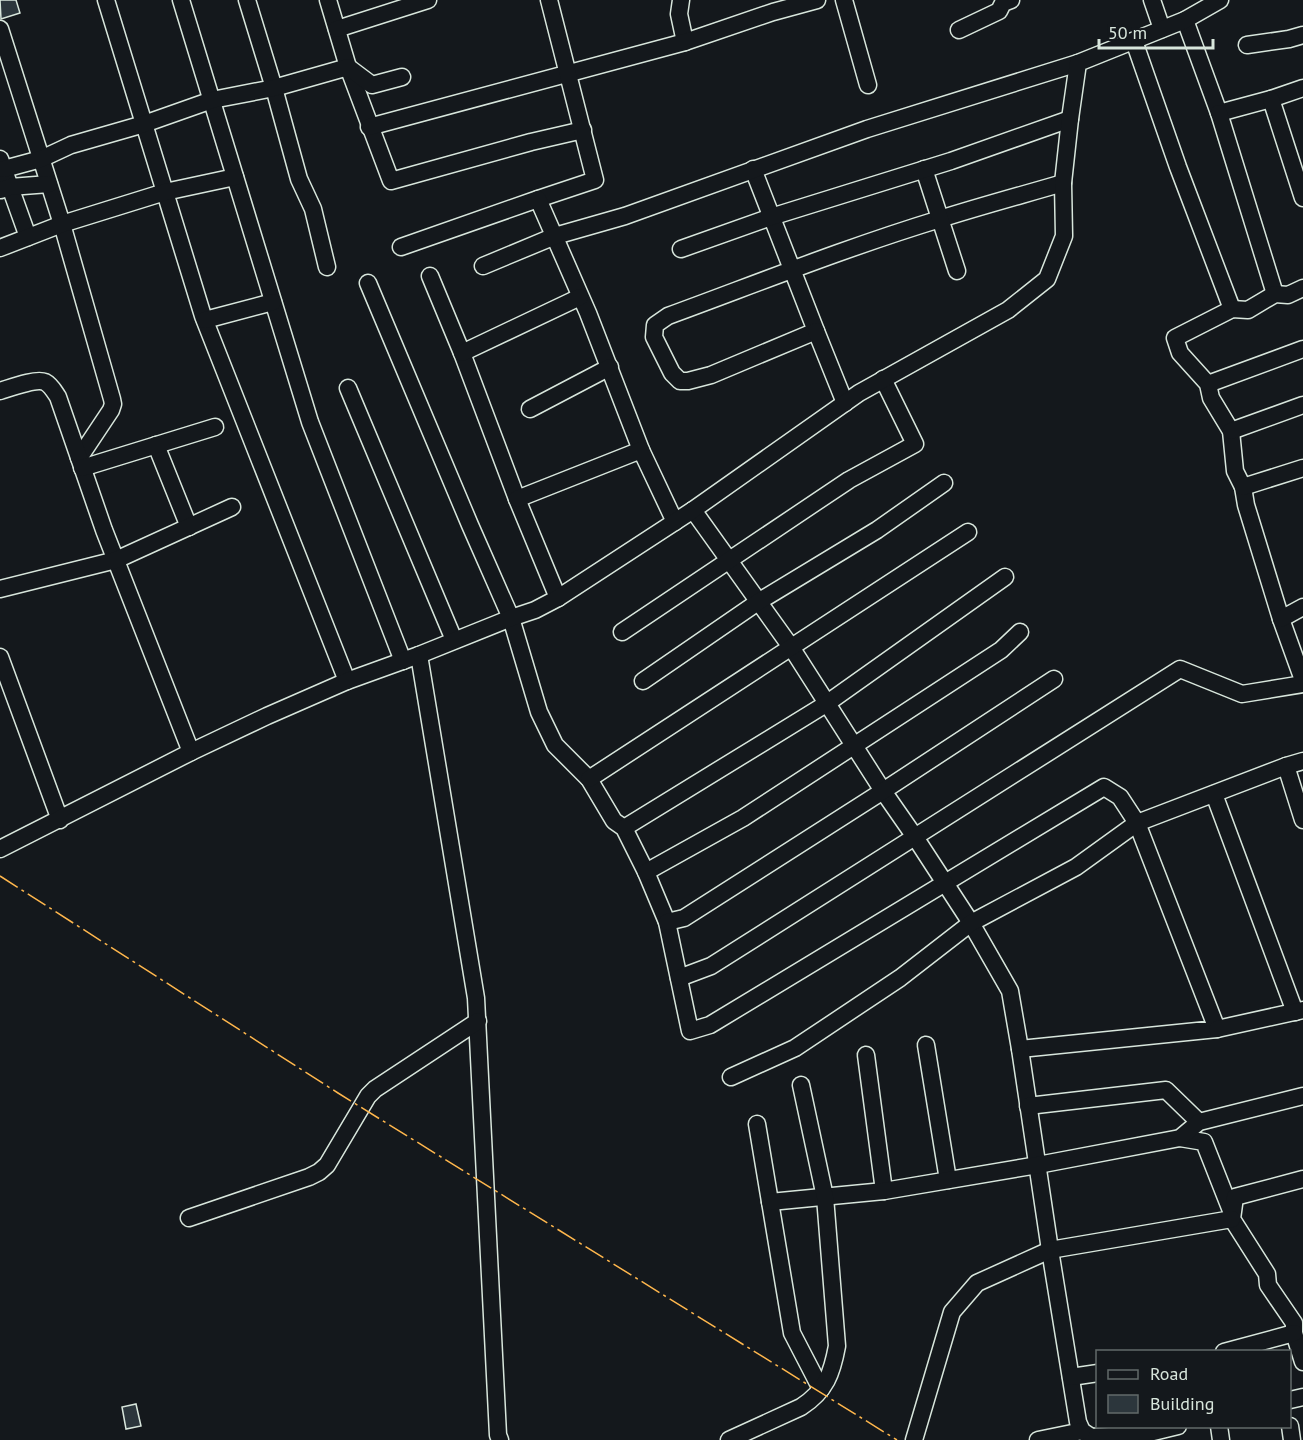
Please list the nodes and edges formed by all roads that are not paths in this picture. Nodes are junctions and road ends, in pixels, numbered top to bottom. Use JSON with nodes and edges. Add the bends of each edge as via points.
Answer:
{"nodes":[{"id":1,"x":106,"y":0,"type":"edge"},
{"id":2,"x":182,"y":0,"type":"edge"},
{"id":3,"x":247,"y":0,"type":"edge"},
{"id":4,"x":328,"y":0,"type":"edge"},
{"id":5,"x":428,"y":0,"type":"edge"},
{"id":6,"x":549,"y":0,"type":"edge"},
{"id":7,"x":681,"y":0,"type":"edge"},
{"id":8,"x":817,"y":0,"type":"edge"},
{"id":9,"x":844,"y":0,"type":"edge"},
{"id":10,"x":1011,"y":0,"type":"edge"},
{"id":11,"x":1152,"y":0,"type":"edge"},
{"id":12,"x":1220,"y":0,"type":"edge"},
{"id":13,"x":1185,"y":20,"type":"junction"},
{"id":14,"x":0,"y":29,"type":"edge"},
{"id":15,"x":337,"y":29,"type":"junction"},
{"id":16,"x":1162,"y":29,"type":"junction"},
{"id":17,"x":959,"y":30,"type":"dead end"},
{"id":18,"x":1303,"y":35,"type":"edge"},
{"id":19,"x":1134,"y":41,"type":"junction"},
{"id":20,"x":685,"y":42,"type":"junction"},
{"id":21,"x":1247,"y":45,"type":"dead end"},
{"id":22,"x":1078,"y":63,"type":"junction"},
{"id":23,"x":348,"y":67,"type":"junction"},
{"id":24,"x":568,"y":73,"type":"junction"},
{"id":25,"x":402,"y":77,"type":"dead end"},
{"id":26,"x":868,"y":86,"type":"dead end"},
{"id":27,"x":274,"y":88,"type":"junction"},
{"id":28,"x":1303,"y":88,"type":"edge"},
{"id":29,"x":1271,"y":99,"type":"junction"},
{"id":30,"x":212,"y":100,"type":"junction"},
{"id":31,"x":1219,"y":113,"type":"junction"},
{"id":32,"x":1070,"y":120,"type":"junction"},
{"id":33,"x":144,"y":124,"type":"junction"},
{"id":34,"x":369,"y":127,"type":"junction"},
{"id":35,"x":583,"y":130,"type":"junction"},
{"id":36,"x":41,"y":159,"type":"junction"},
{"id":37,"x":2,"y":164,"type":"edge"},
{"id":38,"x":924,"y":169,"type":"junction"},
{"id":39,"x":753,"y":170,"type":"junction"},
{"id":40,"x":236,"y":177,"type":"junction"},
{"id":41,"x":1063,"y":183,"type":"junction"},
{"id":42,"x":49,"y":184,"type":"junction"},
{"id":43,"x":5,"y":189,"type":"edge"},
{"id":44,"x":165,"y":192,"type":"junction"},
{"id":45,"x":1303,"y":198,"type":"edge"},
{"id":46,"x":538,"y":199,"type":"junction"},
{"id":47,"x":771,"y":217,"type":"junction"},
{"id":48,"x":940,"y":219,"type":"junction"},
{"id":49,"x":62,"y":224,"type":"junction"},
{"id":50,"x":555,"y":236,"type":"junction"},
{"id":51,"x":28,"y":237,"type":"junction"},
{"id":52,"x":401,"y":247,"type":"dead end"},
{"id":53,"x":0,"y":248,"type":"edge"},
{"id":54,"x":681,"y":249,"type":"dead end"},
{"id":55,"x":483,"y":266,"type":"dead end"},
{"id":56,"x":327,"y":267,"type":"dead end"},
{"id":57,"x":792,"y":271,"type":"junction"},
{"id":58,"x":957,"y":271,"type":"dead end"},
{"id":59,"x":430,"y":276,"type":"dead end"},
{"id":60,"x":368,"y":283,"type":"dead end"},
{"id":61,"x":1303,"y":288,"type":"edge"},
{"id":62,"x":1275,"y":294,"type":"junction"},
{"id":63,"x":580,"y":297,"type":"junction"},
{"id":64,"x":273,"y":302,"type":"junction"},
{"id":65,"x":1232,"y":309,"type":"junction"},
{"id":66,"x":205,"y":320,"type":"junction"},
{"id":67,"x":816,"y":331,"type":"junction"},
{"id":68,"x":1303,"y":349,"type":"edge"},
{"id":69,"x":462,"y":352,"type":"junction"},
{"id":70,"x":610,"y":367,"type":"junction"},
{"id":71,"x":883,"y":380,"type":"junction"},
{"id":72,"x":1208,"y":384,"type":"junction"},
{"id":73,"x":348,"y":388,"type":"dead end"},
{"id":74,"x":0,"y":391,"type":"edge"},
{"id":75,"x":845,"y":403,"type":"junction"},
{"id":76,"x":1303,"y":405,"type":"edge"},
{"id":77,"x":530,"y":409,"type":"dead end"},
{"id":78,"x":214,"y":427,"type":"dead end"},
{"id":79,"x":1231,"y":431,"type":"junction"},
{"id":80,"x":156,"y":445,"type":"junction"},
{"id":81,"x":641,"y":450,"type":"junction"},
{"id":82,"x":80,"y":463,"type":"junction"},
{"id":83,"x":1303,"y":468,"type":"edge"},
{"id":84,"x":944,"y":483,"type":"dead end"},
{"id":85,"x":1243,"y":487,"type":"junction"},
{"id":86,"x":517,"y":499,"type":"junction"},
{"id":87,"x":232,"y":507,"type":"dead end"},
{"id":88,"x":693,"y":510,"type":"junction"},
{"id":89,"x":675,"y":522,"type":"junction"},
{"id":90,"x":189,"y":527,"type":"junction"},
{"id":91,"x":968,"y":532,"type":"dead end"},
{"id":92,"x":116,"y":560,"type":"junction"},
{"id":93,"x":729,"y":561,"type":"junction"},
{"id":94,"x":1005,"y":577,"type":"dead end"},
{"id":95,"x":0,"y":589,"type":"edge"},
{"id":96,"x":558,"y":598,"type":"junction"},
{"id":97,"x":758,"y":602,"type":"junction"},
{"id":98,"x":1303,"y":607,"type":"edge"},
{"id":99,"x":511,"y":618,"type":"junction"},
{"id":100,"x":1281,"y":619,"type":"junction"},
{"id":101,"x":622,"y":632,"type":"dead end"},
{"id":102,"x":1020,"y":632,"type":"dead end"},
{"id":103,"x":454,"y":640,"type":"junction"},
{"id":104,"x":791,"y":647,"type":"junction"},
{"id":105,"x":419,"y":655,"type":"junction"},
{"id":106,"x":0,"y":657,"type":"edge"},
{"id":107,"x":403,"y":661,"type":"junction"},
{"id":108,"x":1054,"y":679,"type":"dead end"},
{"id":109,"x":348,"y":681,"type":"junction"},
{"id":110,"x":644,"y":681,"type":"dead end"},
{"id":111,"x":1303,"y":682,"type":"edge"},
{"id":112,"x":826,"y":704,"type":"junction"},
{"id":113,"x":854,"y":746,"type":"junction"},
{"id":114,"x":191,"y":752,"type":"junction"},
{"id":115,"x":1303,"y":761,"type":"edge"},
{"id":116,"x":1286,"y":766,"type":"junction"},
{"id":117,"x":590,"y":778,"type":"junction"},
{"id":118,"x":884,"y":791,"type":"junction"},
{"id":119,"x":1214,"y":794,"type":"junction"},
{"id":120,"x":60,"y":820,"type":"junction"},
{"id":121,"x":1303,"y":820,"type":"edge"},
{"id":122,"x":1137,"y":823,"type":"junction"},
{"id":123,"x":624,"y":828,"type":"junction"},
{"id":124,"x":915,"y":837,"type":"junction"},
{"id":125,"x":0,"y":849,"type":"edge"},
{"id":126,"x":646,"y":872,"type":"junction"},
{"id":127,"x":945,"y":884,"type":"junction"},
{"id":128,"x":667,"y":922,"type":"junction"},
{"id":129,"x":971,"y":923,"type":"junction"},
{"id":130,"x":679,"y":978,"type":"junction"},
{"id":131,"x":1299,"y":1011,"type":"edge"},
{"id":132,"x":478,"y":1021,"type":"junction"},
{"id":133,"x":1217,"y":1029,"type":"junction"},
{"id":134,"x":926,"y":1045,"type":"dead end"},
{"id":135,"x":1020,"y":1049,"type":"junction"},
{"id":136,"x":866,"y":1055,"type":"dead end"},
{"id":137,"x":731,"y":1077,"type":"dead end"},
{"id":138,"x":801,"y":1085,"type":"dead end"},
{"id":139,"x":1303,"y":1096,"type":"edge"},
{"id":140,"x":1029,"y":1106,"type":"junction"},
{"id":141,"x":1199,"y":1122,"type":"junction"},
{"id":142,"x":757,"y":1124,"type":"dead end"},
{"id":143,"x":1180,"y":1138,"type":"junction"},
{"id":144,"x":1038,"y":1166,"type":"junction"},
{"id":145,"x":1303,"y":1179,"type":"edge"},
{"id":146,"x":948,"y":1180,"type":"junction"},
{"id":147,"x":884,"y":1191,"type":"junction"},
{"id":148,"x":825,"y":1197,"type":"junction"},
{"id":149,"x":770,"y":1202,"type":"junction"},
{"id":150,"x":1232,"y":1216,"type":"junction"},
{"id":151,"x":189,"y":1218,"type":"dead end"},
{"id":152,"x":1050,"y":1250,"type":"junction"},
{"id":153,"x":1294,"y":1333,"type":"junction"},
{"id":154,"x":1231,"y":1350,"type":"edge"},
{"id":155,"x":1303,"y":1362,"type":"edge"},
{"id":156,"x":1096,"y":1373,"type":"edge"},
{"id":157,"x":1071,"y":1377,"type":"junction"},
{"id":158,"x":821,"y":1389,"type":"junction"},
{"id":159,"x":1172,"y":1428,"type":"edge"},
{"id":160,"x":1088,"y":1436,"type":"edge"},
{"id":161,"x":1146,"y":1437,"type":"edge"},
{"id":162,"x":500,"y":1440,"type":"edge"},
{"id":163,"x":729,"y":1440,"type":"edge"},
{"id":164,"x":914,"y":1440,"type":"edge"},
{"id":165,"x":1038,"y":1440,"type":"edge"}],
"edges":[{"from":1,"to":33,"type":"street"},
{"from":2,"to":30,"type":"street"},
{"from":3,"to":27,"type":"street"},
{"from":4,"to":15,"type":"street"},
{"from":5,"to":15,"type":"street"},
{"from":6,"to":24,"type":"street"},
{"from":7,"to":20,"type":"street","via":[[679,14]]},
{"from":8,"to":20,"type":"street"},
{"from":9,"to":26,"type":"street"},
{"from":10,"to":17,"type":"street","via":[[1003,3],[999,11]]},
{"from":11,"to":16,"type":"street"},
{"from":12,"to":13,"type":"street"},
{"from":13,"to":16,"type":"street"},
{"from":13,"to":31,"type":"street"},
{"from":14,"to":36,"type":"street"},
{"from":15,"to":23,"type":"street"},
{"from":16,"to":19,"type":"street"},
{"from":18,"to":21,"type":"street"},
{"from":19,"to":22,"type":"street"},
{"from":19,"to":65,"type":"street"},
{"from":20,"to":24,"type":"street"},
{"from":22,"to":32,"type":"street"},
{"from":22,"to":39,"type":"street","via":[[867,129]]},
{"from":23,"to":25,"type":"street","via":[[372,85]]},
{"from":23,"to":27,"type":"street"},
{"from":23,"to":34,"type":"street"},
{"from":24,"to":34,"type":"street"},
{"from":24,"to":35,"type":"street"},
{"from":27,"to":30,"type":"street"},
{"from":27,"to":56,"type":"street","via":[[299,179],[313,208]]},
{"from":28,"to":29,"type":"street"},
{"from":29,"to":31,"type":"street"},
{"from":29,"to":45,"type":"street"},
{"from":30,"to":33,"type":"street"},
{"from":30,"to":40,"type":"street"},
{"from":31,"to":62,"type":"street"},
{"from":32,"to":38,"type":"street"},
{"from":32,"to":41,"type":"street"},
{"from":33,"to":36,"type":"street","via":[[71,145]]},
{"from":33,"to":44,"type":"street"},
{"from":34,"to":35,"type":"street","via":[[391,181]]},
{"from":35,"to":46,"type":"street","via":[[595,180]]},
{"from":36,"to":37,"type":"street"},
{"from":36,"to":42,"type":"street"},
{"from":37,"to":43,"type":"street"},
{"from":38,"to":47,"type":"street"},
{"from":38,"to":48,"type":"street"},
{"from":39,"to":47,"type":"street"},
{"from":39,"to":50,"type":"street","via":[[625,216]]},
{"from":40,"to":44,"type":"street"},
{"from":40,"to":64,"type":"street"},
{"from":41,"to":48,"type":"street"},
{"from":41,"to":71,"type":"street","via":[[1064,236],[1047,279],[1008,310]]},
{"from":42,"to":43,"type":"street"},
{"from":42,"to":49,"type":"street"},
{"from":43,"to":51,"type":"street"},
{"from":44,"to":49,"type":"street"},
{"from":44,"to":66,"type":"street"},
{"from":46,"to":50,"type":"street"},
{"from":46,"to":52,"type":"street"},
{"from":47,"to":54,"type":"street"},
{"from":47,"to":57,"type":"street"},
{"from":48,"to":57,"type":"street"},
{"from":48,"to":58,"type":"street"},
{"from":49,"to":51,"type":"street"},
{"from":49,"to":82,"type":"street","via":[[113,404]]},
{"from":50,"to":55,"type":"street"},
{"from":50,"to":63,"type":"street"},
{"from":51,"to":53,"type":"street"},
{"from":57,"to":67,"type":"street"},
{"from":57,"to":67,"type":"street","via":[[668,316],[655,325],[654,337],[672,373],[680,381],[688,381]]},
{"from":59,"to":69,"type":"street"},
{"from":60,"to":99,"type":"street"},
{"from":61,"to":62,"type":"street","via":[[1288,295]]},
{"from":62,"to":65,"type":"street","via":[[1248,310]]},
{"from":63,"to":69,"type":"street"},
{"from":63,"to":70,"type":"street"},
{"from":64,"to":66,"type":"street"},
{"from":64,"to":107,"type":"street","via":[[313,432]]},
{"from":65,"to":72,"type":"street","via":[[1175,338],[1180,353]]},
{"from":66,"to":109,"type":"street"},
{"from":67,"to":75,"type":"street"},
{"from":68,"to":72,"type":"street"},
{"from":69,"to":86,"type":"street"},
{"from":70,"to":77,"type":"street"},
{"from":70,"to":81,"type":"street"},
{"from":71,"to":75,"type":"street"},
{"from":71,"to":93,"type":"street","via":[[915,444],[849,480]]},
{"from":72,"to":79,"type":"street","via":[[1211,398]]},
{"from":73,"to":103,"type":"street"},
{"from":74,"to":82,"type":"street","via":[[39,380],[52,388]]},
{"from":75,"to":88,"type":"street"},
{"from":76,"to":79,"type":"street"},
{"from":78,"to":80,"type":"street"},
{"from":79,"to":85,"type":"street","via":[[1234,471]]},
{"from":80,"to":82,"type":"street"},
{"from":80,"to":90,"type":"street"},
{"from":81,"to":86,"type":"street"},
{"from":81,"to":89,"type":"street"},
{"from":82,"to":92,"type":"street"},
{"from":83,"to":85,"type":"street"},
{"from":84,"to":97,"type":"street","via":[[877,530]]},
{"from":85,"to":100,"type":"street"},
{"from":86,"to":96,"type":"street"},
{"from":87,"to":90,"type":"street"},
{"from":88,"to":89,"type":"street"},
{"from":88,"to":93,"type":"street"},
{"from":89,"to":96,"type":"street"},
{"from":90,"to":92,"type":"street"},
{"from":91,"to":104,"type":"street"},
{"from":92,"to":95,"type":"street"},
{"from":92,"to":114,"type":"street"},
{"from":93,"to":97,"type":"street"},
{"from":93,"to":101,"type":"street"},
{"from":94,"to":112,"type":"street"},
{"from":96,"to":99,"type":"street"},
{"from":97,"to":104,"type":"street"},
{"from":97,"to":110,"type":"street"},
{"from":98,"to":100,"type":"street"},
{"from":99,"to":103,"type":"street"},
{"from":99,"to":117,"type":"street","via":[[539,712],[555,745]]},
{"from":100,"to":111,"type":"street"},
{"from":102,"to":113,"type":"street","via":[[1001,650]]},
{"from":103,"to":105,"type":"street"},
{"from":104,"to":112,"type":"street"},
{"from":104,"to":117,"type":"street"},
{"from":105,"to":107,"type":"street"},
{"from":105,"to":132,"type":"street"},
{"from":106,"to":120,"type":"street"},
{"from":107,"to":109,"type":"street"},
{"from":108,"to":118,"type":"street"},
{"from":109,"to":114,"type":"street"},
{"from":111,"to":124,"type":"street","via":[[1242,694],[1180,669]]},
{"from":112,"to":113,"type":"street"},
{"from":112,"to":123,"type":"street"},
{"from":113,"to":118,"type":"street"},
{"from":113,"to":126,"type":"street","via":[[743,818]]},
{"from":114,"to":120,"type":"street"},
{"from":115,"to":116,"type":"street"},
{"from":116,"to":119,"type":"street"},
{"from":116,"to":121,"type":"street"},
{"from":117,"to":123,"type":"street","via":[[615,821]]},
{"from":118,"to":124,"type":"street"},
{"from":118,"to":128,"type":"street","via":[[684,918]]},
{"from":119,"to":122,"type":"street"},
{"from":119,"to":131,"type":"street"},
{"from":120,"to":125,"type":"street"},
{"from":122,"to":127,"type":"street","via":[[1120,797],[1104,788]]},
{"from":122,"to":129,"type":"street","via":[[1076,867]]},
{"from":122,"to":133,"type":"street"},
{"from":123,"to":126,"type":"street"},
{"from":124,"to":127,"type":"street"},
{"from":124,"to":130,"type":"street","via":[[711,966]]},
{"from":126,"to":128,"type":"street"},
{"from":127,"to":129,"type":"street"},
{"from":127,"to":130,"type":"street","via":[[710,1025],[690,1031]]},
{"from":128,"to":130,"type":"street"},
{"from":129,"to":135,"type":"street","via":[[1010,991]]},
{"from":129,"to":137,"type":"street","via":[[900,978],[795,1048]]},
{"from":131,"to":133,"type":"street"},
{"from":132,"to":151,"type":"street","via":[[375,1089],[319,1172]]},
{"from":132,"to":162,"type":"street"},
{"from":133,"to":135,"type":"street"},
{"from":134,"to":146,"type":"street"},
{"from":135,"to":140,"type":"street"},
{"from":136,"to":147,"type":"street"},
{"from":138,"to":148,"type":"street"},
{"from":139,"to":141,"type":"street"},
{"from":140,"to":141,"type":"street","via":[[1166,1090]]},
{"from":140,"to":144,"type":"street"},
{"from":141,"to":143,"type":"street"},
{"from":142,"to":149,"type":"street"},
{"from":143,"to":144,"type":"street"},
{"from":143,"to":150,"type":"street","via":[[1204,1142]]},
{"from":144,"to":146,"type":"street"},
{"from":144,"to":152,"type":"street"},
{"from":145,"to":150,"type":"street","via":[[1235,1197]]},
{"from":146,"to":147,"type":"street"},
{"from":147,"to":148,"type":"street"},
{"from":148,"to":149,"type":"street"},
{"from":148,"to":158,"type":"street","via":[[837,1346]]},
{"from":149,"to":158,"type":"street","via":[[792,1333]]},
{"from":150,"to":152,"type":"street"},
{"from":150,"to":153,"type":"street","via":[[1294,1323]]},
{"from":152,"to":157,"type":"street"},
{"from":152,"to":164,"type":"street","via":[[977,1283],[952,1312]]},
{"from":153,"to":154,"type":"street"},
{"from":153,"to":155,"type":"street"},
{"from":156,"to":157,"type":"street"},
{"from":157,"to":160,"type":"street","via":[[1078,1422]]},
{"from":158,"to":163,"type":"street","via":[[801,1407]]},
{"from":159,"to":161,"type":"street"},
{"from":160,"to":161,"type":"street"},
{"from":160,"to":165,"type":"street"}]}
